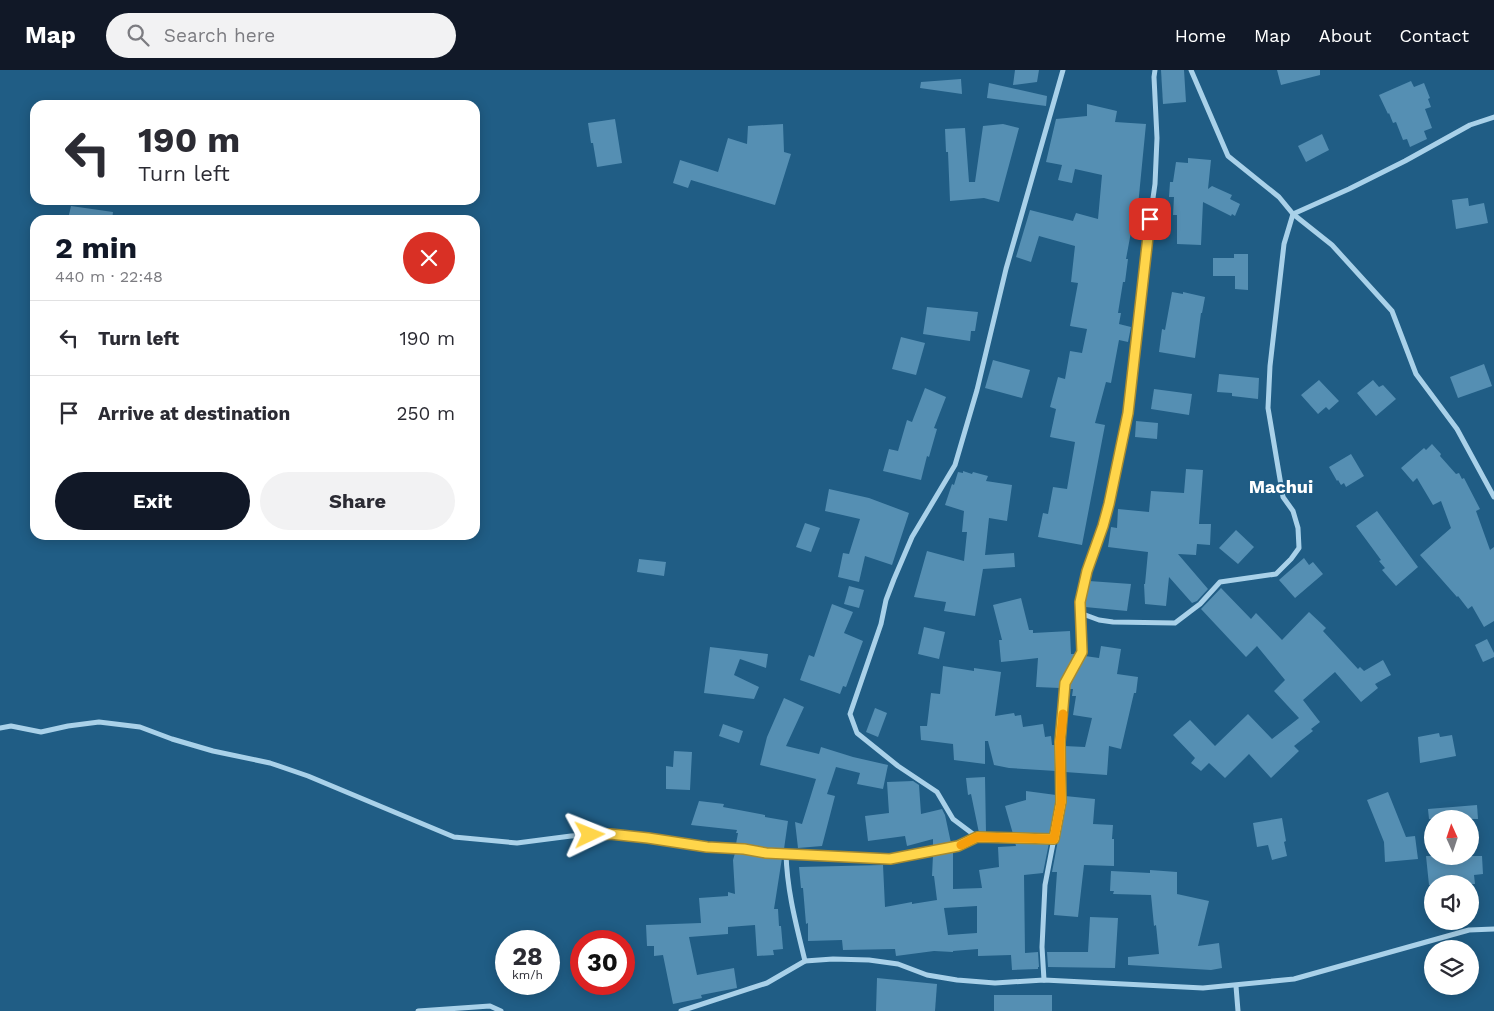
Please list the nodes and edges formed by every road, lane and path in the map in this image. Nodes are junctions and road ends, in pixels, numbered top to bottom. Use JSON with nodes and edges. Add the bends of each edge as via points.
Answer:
{"nodes":[{"id":1,"x":1063,"y":70,"type":"edge"},
{"id":2,"x":1155,"y":70,"type":"edge"},
{"id":3,"x":1191,"y":70,"type":"edge"},
{"id":4,"x":1494,"y":117,"type":"edge"},
{"id":5,"x":1293,"y":214,"type":"junction"},
{"id":6,"x":1494,"y":497,"type":"edge"},
{"id":7,"x":1080,"y":614,"type":"junction"},
{"id":8,"x":0,"y":728,"type":"edge"},
{"id":9,"x":977,"y":837,"type":"junction"},
{"id":10,"x":1054,"y":839,"type":"junction"},
{"id":11,"x":786,"y":853,"type":"junction"},
{"id":12,"x":1494,"y":929,"type":"edge"},
{"id":13,"x":805,"y":961,"type":"junction"},
{"id":14,"x":1044,"y":980,"type":"junction"},
{"id":15,"x":1236,"y":986,"type":"junction"},
{"id":16,"x":418,"y":1011,"type":"edge"},
{"id":17,"x":501,"y":1011,"type":"edge"},
{"id":18,"x":681,"y":1011,"type":"edge"},
{"id":19,"x":1238,"y":1011,"type":"edge"}],
"edges":[{"from":1,"to":9,"type":"street","via":[[955,465],[912,537],[894,579],[850,714],[857,733],[937,792],[953,819]]},
{"from":2,"to":7,"type":"street","via":[[1155,184],[1128,413],[1109,504],[1087,571]]},
{"from":3,"to":5,"type":"street","via":[[1228,156],[1279,197]]},
{"from":4,"to":5,"type":"street","via":[[1470,125],[1373,177]]},
{"from":5,"to":6,"type":"street","via":[[1332,245],[1392,311],[1416,374],[1457,429]]},
{"from":5,"to":7,"type":"street","via":[[1284,244],[1268,408],[1283,496],[1293,511],[1299,548],[1276,574],[1220,582],[1200,604],[1175,623],[1113,622]]},
{"from":7,"to":10,"type":"street","via":[[1082,652],[1065,683],[1060,742],[1061,802]]},
{"from":8,"to":11,"type":"street","via":[[11,726],[41,732],[99,722],[140,727],[213,751],[270,762],[454,837],[517,843],[610,834],[707,847]]},
{"from":9,"to":10,"type":"street"},
{"from":9,"to":11,"type":"street","via":[[958,846],[890,859]]},
{"from":10,"to":14,"type":"street","via":[[1045,885]]},
{"from":11,"to":13,"type":"street","via":[[791,907]]},
{"from":12,"to":15,"type":"street","via":[[1469,930],[1294,979]]},
{"from":13,"to":14,"type":"street","via":[[869,960],[898,964],[927,975],[957,980],[995,983]]},
{"from":13,"to":18,"type":"street","via":[[767,983]]},
{"from":14,"to":15,"type":"street","via":[[1203,988]]},
{"from":15,"to":19,"type":"street"},
{"from":16,"to":17,"type":"street","via":[[490,1006]]}]}
